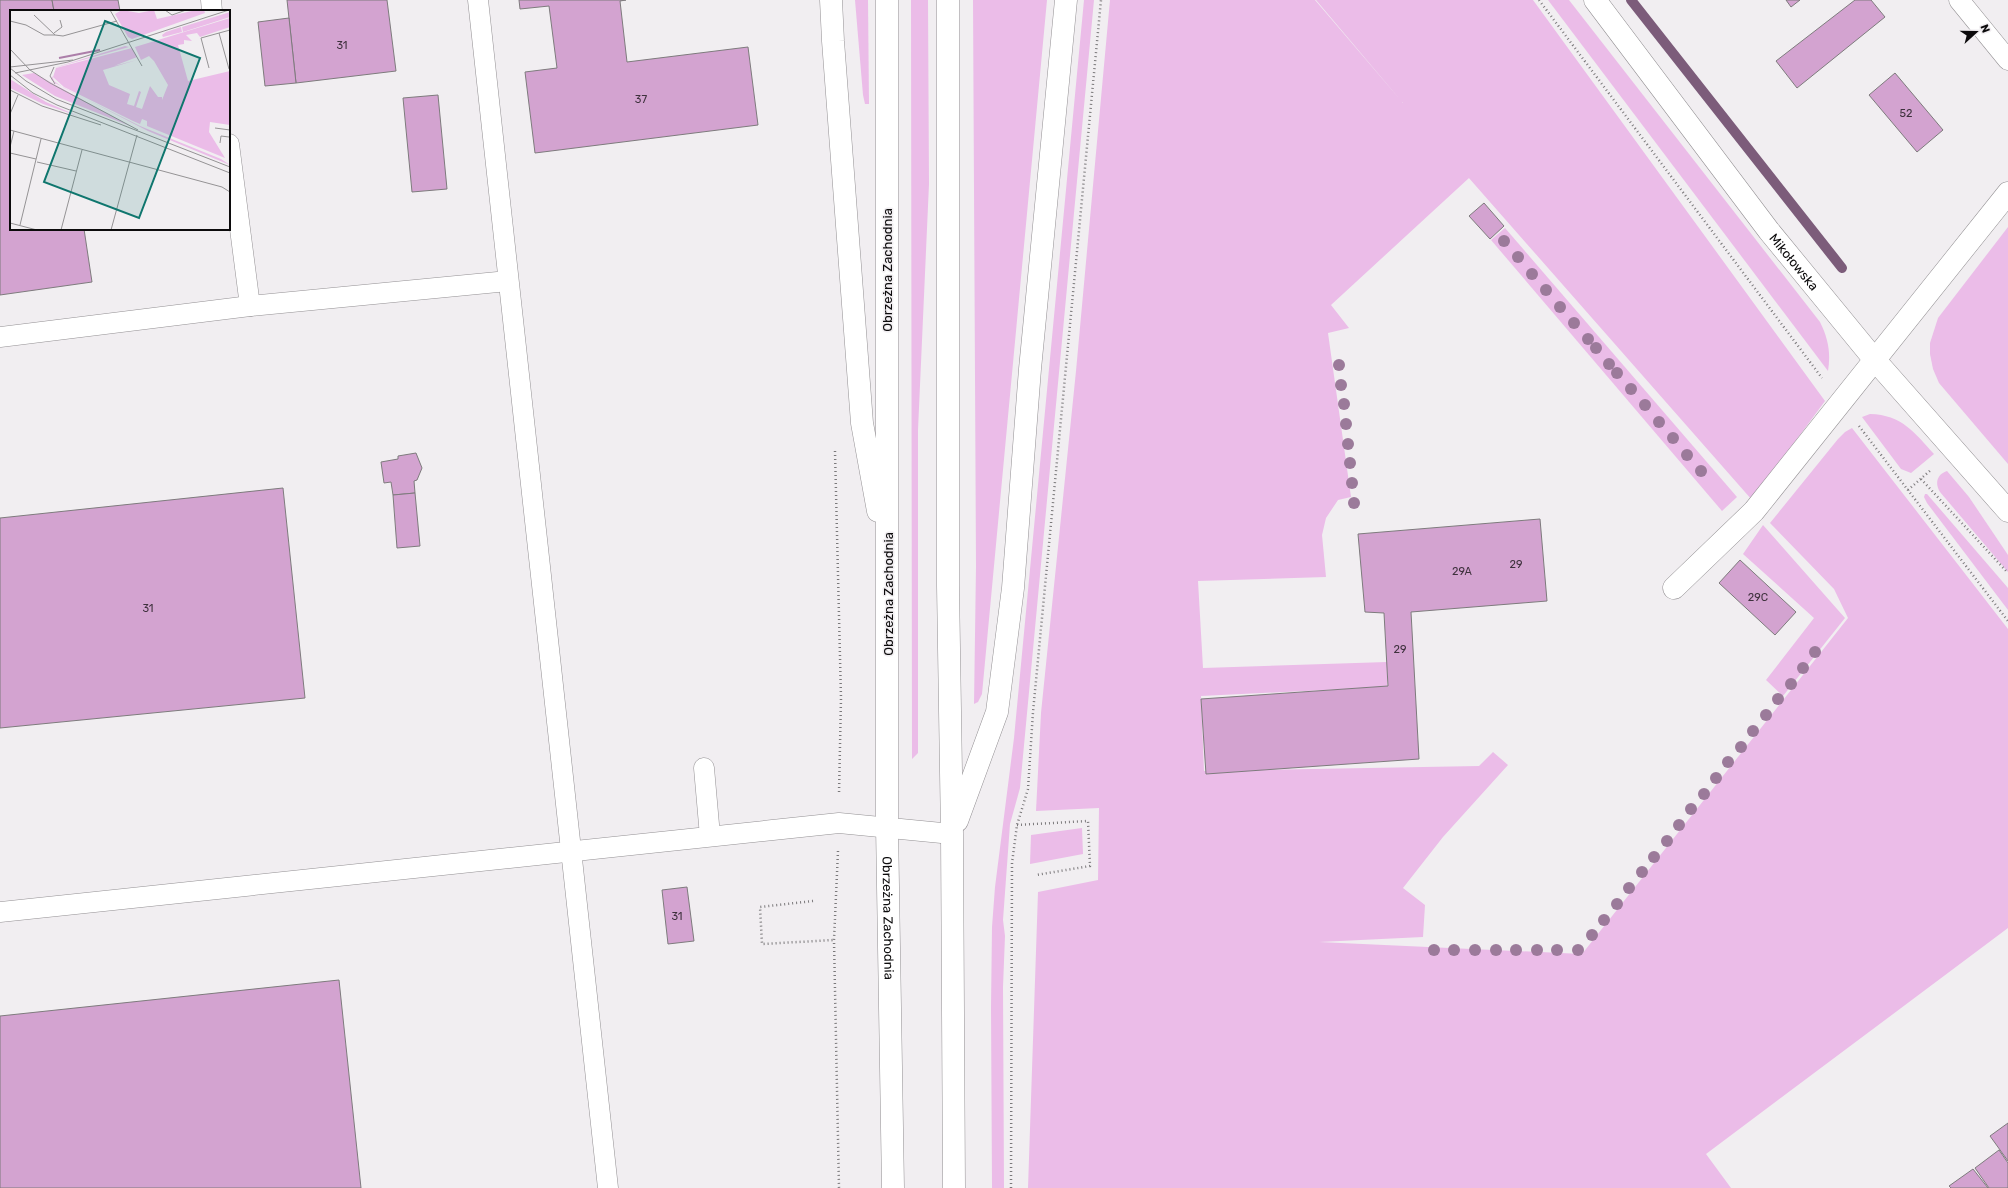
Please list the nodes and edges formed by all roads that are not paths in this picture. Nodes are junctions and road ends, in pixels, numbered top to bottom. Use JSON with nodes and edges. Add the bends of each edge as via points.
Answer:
{"nodes":[{"id":1,"x":211,"y":0,"type":"edge"},
{"id":2,"x":478,"y":0,"type":"edge"},
{"id":3,"x":831,"y":0,"type":"edge"},
{"id":4,"x":887,"y":0,"type":"edge"},
{"id":5,"x":948,"y":0,"type":"edge"},
{"id":6,"x":1066,"y":0,"type":"edge"},
{"id":7,"x":1595,"y":0,"type":"edge"},
{"id":8,"x":1959,"y":0,"type":"edge"},
{"id":9,"x":212,"y":10,"type":"edge"},
{"id":10,"x":2008,"y":60,"type":"edge"},
{"id":11,"x":230,"y":152,"type":"edge"},
{"id":12,"x":2008,"y":193,"type":"edge"},
{"id":13,"x":508,"y":281,"type":"junction"},
{"id":14,"x":250,"y":306,"type":"junction"},
{"id":15,"x":0,"y":336,"type":"edge"},
{"id":16,"x":1874,"y":359,"type":"junction"},
{"id":17,"x":2008,"y":511,"type":"edge"},
{"id":18,"x":888,"y":570,"type":"junction"},
{"id":19,"x":1674,"y":588,"type":"dead end"},
{"id":20,"x":704,"y":768,"type":"dead end"},
{"id":21,"x":887,"y":826,"type":"junction"},
{"id":22,"x":952,"y":834,"type":"junction"},
{"id":23,"x":710,"y":836,"type":"junction"},
{"id":24,"x":571,"y":851,"type":"junction"},
{"id":25,"x":0,"y":912,"type":"edge"},
{"id":26,"x":608,"y":1188,"type":"edge"},
{"id":27,"x":893,"y":1188,"type":"edge"},
{"id":28,"x":954,"y":1188,"type":"edge"}],
"edges":[{"from":1,"to":9,"type":"lane"},
{"from":2,"to":13,"type":"lane"},
{"from":3,"to":18,"type":"street","via":[[862,423]]},
{"from":4,"to":18,"type":"street","name":"Obrzeżna Zachodnia"},
{"from":5,"to":22,"type":"street","via":[[948,586]]},
{"from":6,"to":22,"type":"street","via":[[1030,369],[1013,588],[997,712]]},
{"from":7,"to":16,"type":"street","name":"Mikołowska","via":[[1769,231]]},
{"from":8,"to":10,"type":"lane"},
{"from":11,"to":14,"type":"lane"},
{"from":12,"to":16,"type":"street"},
{"from":13,"to":14,"type":"lane"},
{"from":13,"to":24,"type":"lane"},
{"from":14,"to":15,"type":"lane"},
{"from":16,"to":17,"type":"street","name":"Mikołowska"},
{"from":16,"to":19,"type":"street","via":[[1754,511]]},
{"from":18,"to":21,"type":"street","name":"Obrzeżna Zachodnia"},
{"from":20,"to":23,"type":"lane"},
{"from":21,"to":22,"type":"lane"},
{"from":21,"to":23,"type":"lane","via":[[839,823]]},
{"from":21,"to":27,"type":"street","name":"Obrzeżna Zachodnia"},
{"from":22,"to":28,"type":"street"},
{"from":23,"to":24,"type":"lane"},
{"from":24,"to":25,"type":"lane"},
{"from":24,"to":26,"type":"lane"}]}
